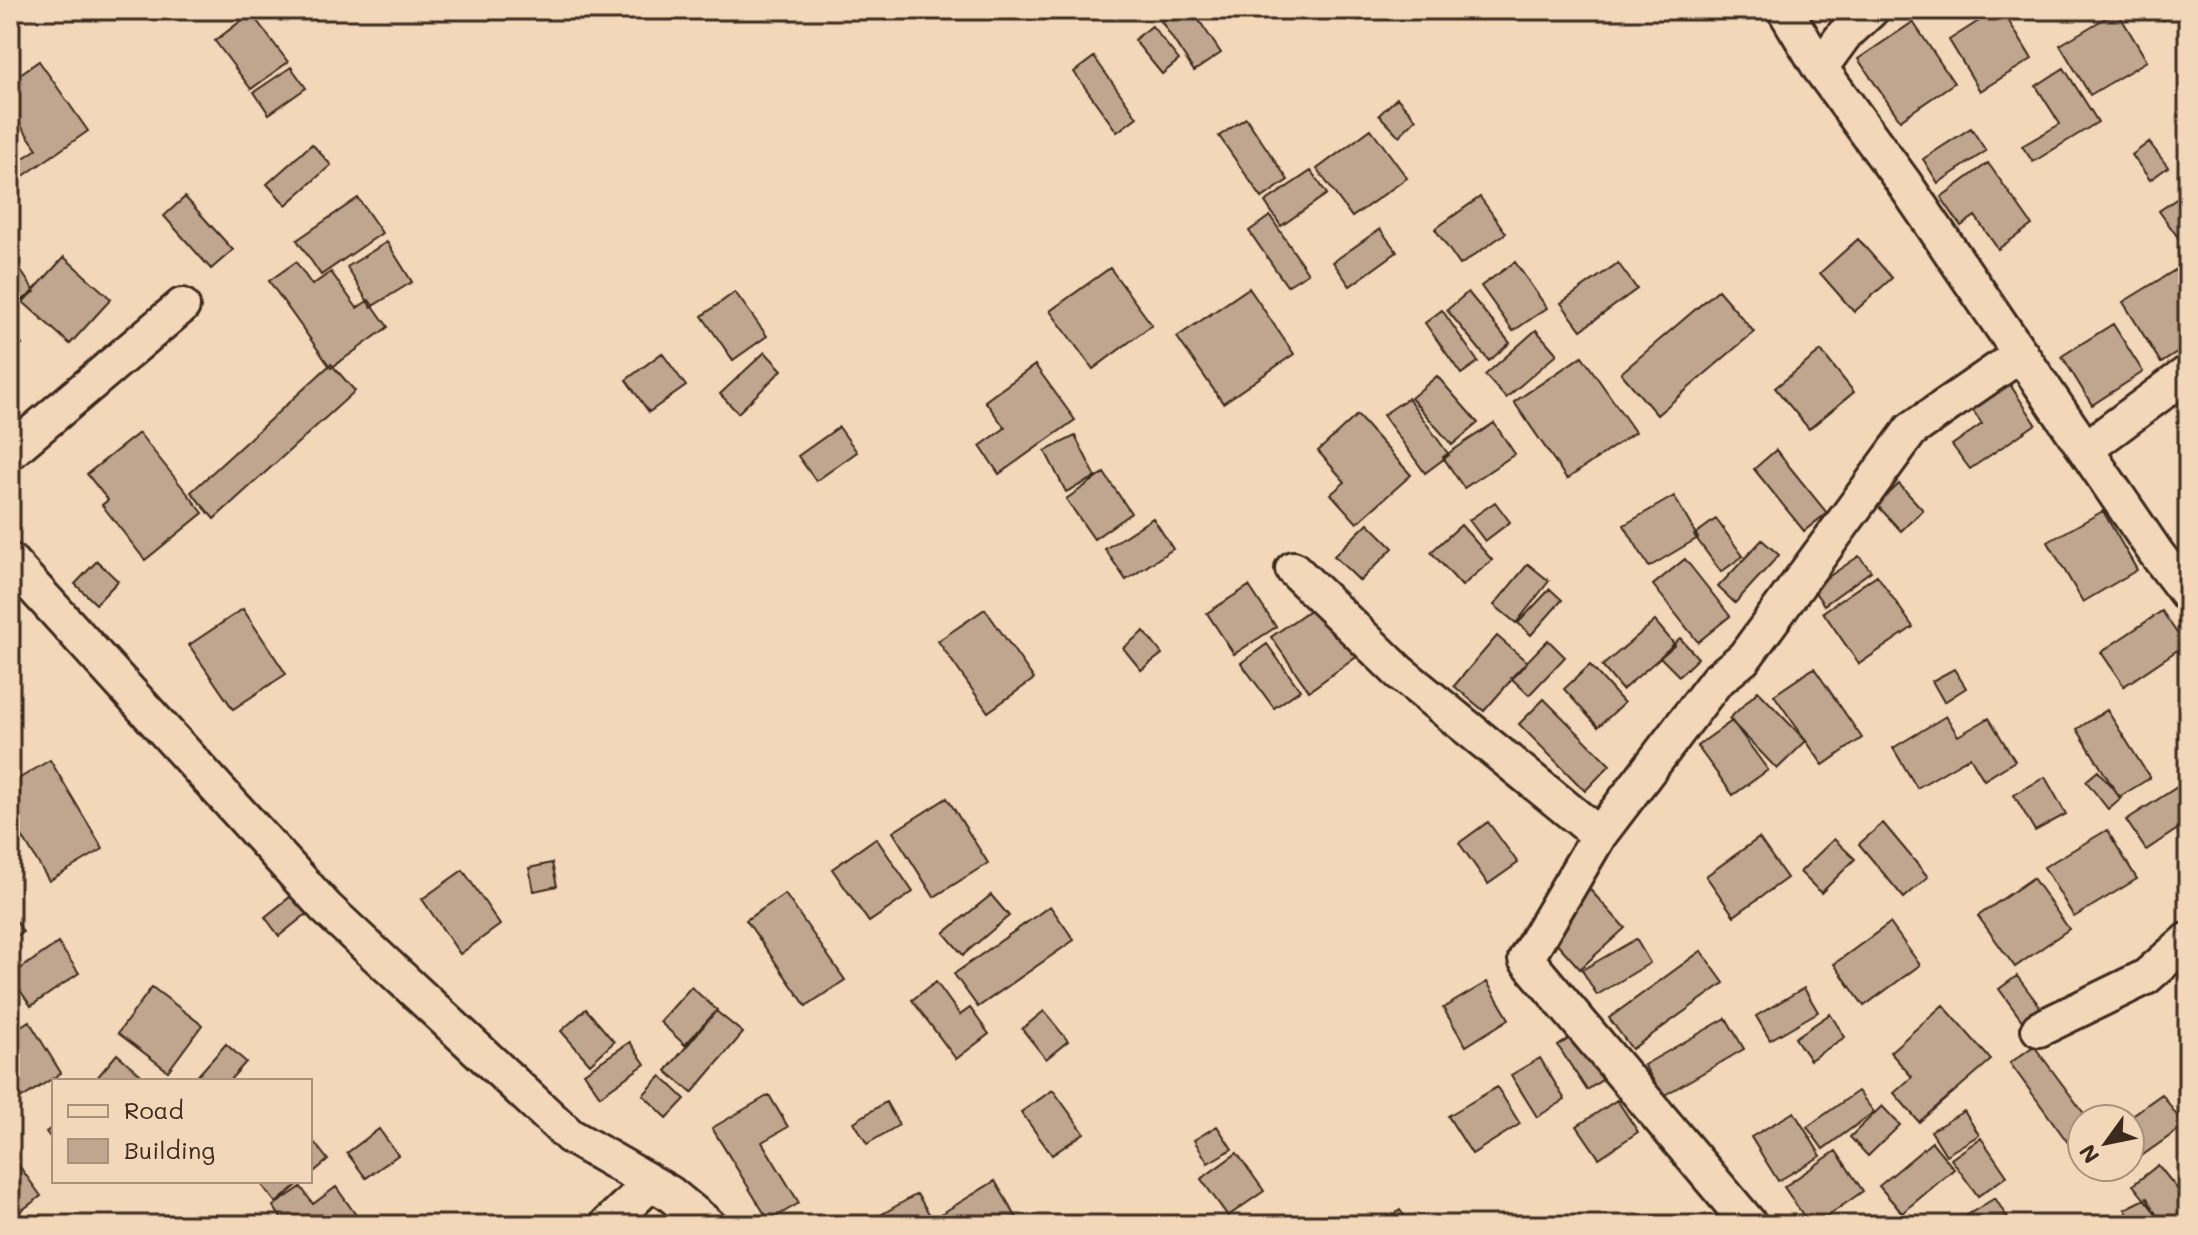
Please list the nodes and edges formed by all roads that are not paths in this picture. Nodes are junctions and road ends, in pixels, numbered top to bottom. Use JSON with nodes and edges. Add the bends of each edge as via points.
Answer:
{"nodes":[{"id":1,"x":1785,"y":10,"type":"edge"},
{"id":2,"x":1871,"y":10,"type":"edge"},
{"id":3,"x":1820,"y":68,"type":"junction"},
{"id":4,"x":182,"y":306,"type":"dead end"},
{"id":5,"x":2021,"y":354,"type":"junction"},
{"id":6,"x":2188,"y":373,"type":"edge"},
{"id":7,"x":2086,"y":449,"type":"junction"},
{"id":8,"x":10,"y":452,"type":"edge"},
{"id":9,"x":10,"y":561,"type":"edge"},
{"id":10,"x":1293,"y":569,"type":"dead end"},
{"id":11,"x":2188,"y":595,"type":"edge"},
{"id":12,"x":1599,"y":835,"type":"junction"},
{"id":13,"x":2188,"y":940,"type":"edge"},
{"id":14,"x":2039,"y":1029,"type":"dead end"},
{"id":15,"x":651,"y":1183,"type":"junction"},
{"id":16,"x":607,"y":1225,"type":"edge"},
{"id":17,"x":708,"y":1225,"type":"edge"},
{"id":18,"x":1750,"y":1225,"type":"edge"}],
"edges":[{"from":1,"to":3,"type":"street"},
{"from":2,"to":3,"type":"street"},
{"from":3,"to":5,"type":"street"},
{"from":4,"to":8,"type":"street"},
{"from":5,"to":7,"type":"street"},
{"from":5,"to":12,"type":"street","via":[[1911,430],[1744,658],[1716,681]]},
{"from":6,"to":7,"type":"street"},
{"from":7,"to":11,"type":"street"},
{"from":9,"to":15,"type":"street","via":[[326,908],[570,1136]]},
{"from":10,"to":12,"type":"street","via":[[1399,672]]},
{"from":12,"to":18,"type":"street","via":[[1526,959]]},
{"from":13,"to":14,"type":"street","via":[[2146,977]]},
{"from":15,"to":16,"type":"street"},
{"from":15,"to":17,"type":"street"}]}
